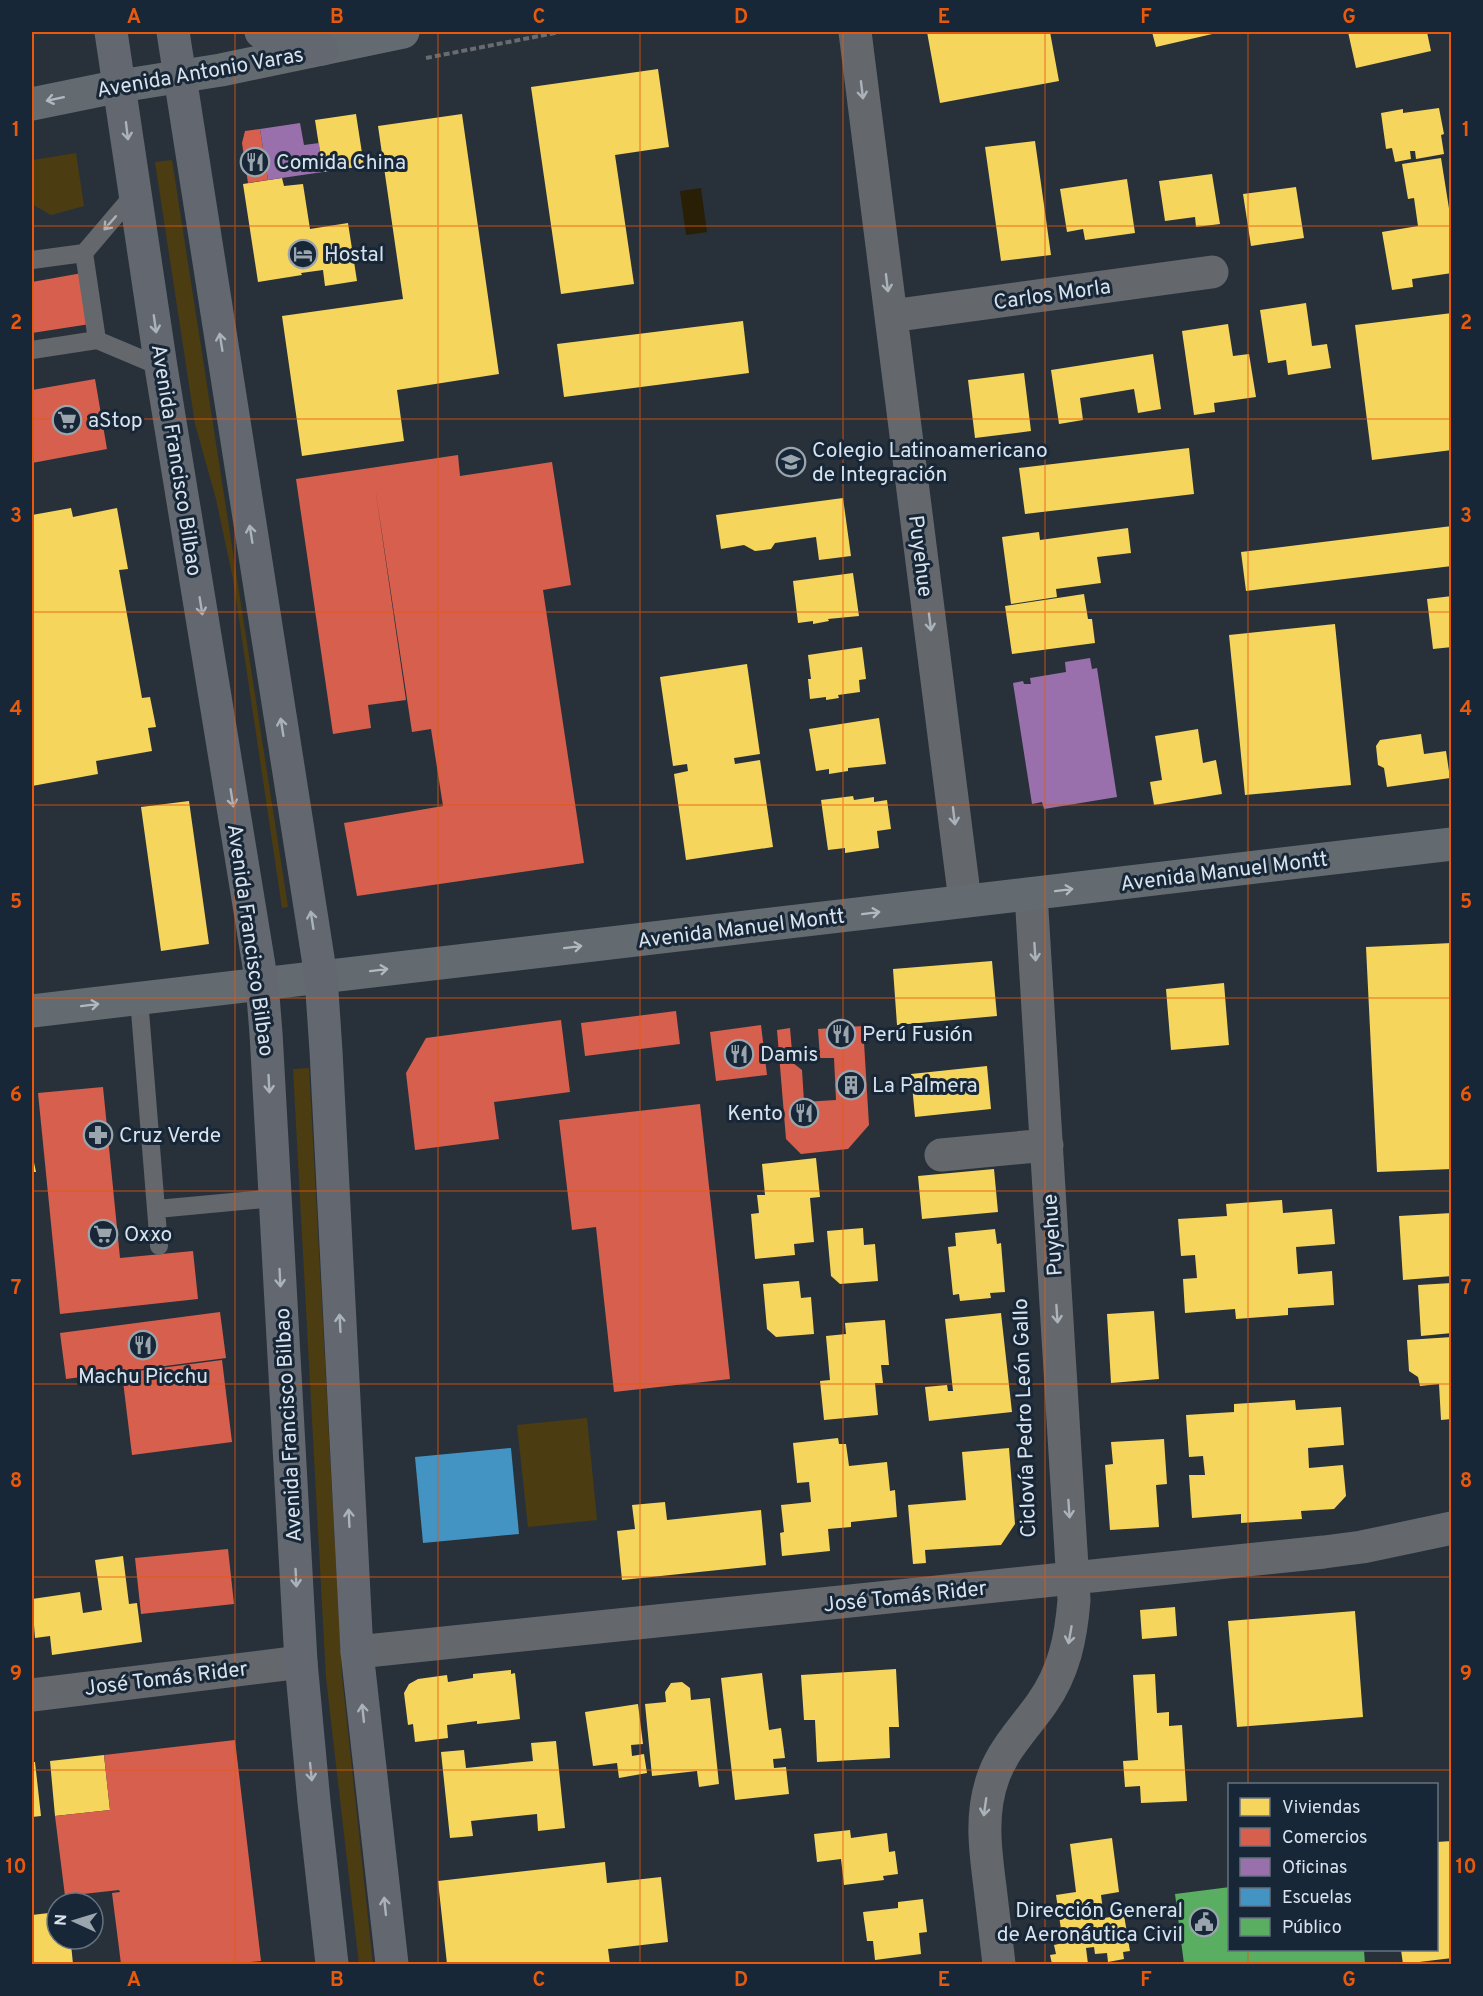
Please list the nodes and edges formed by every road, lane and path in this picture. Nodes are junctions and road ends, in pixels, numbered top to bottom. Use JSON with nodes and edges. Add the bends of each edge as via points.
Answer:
{"nodes":[{"id":1,"x":111,"y":32,"type":"edge"},
{"id":2,"x":173,"y":32,"type":"edge"},
{"id":3,"x":261,"y":32,"type":"edge"},
{"id":4,"x":403,"y":32,"type":"edge"},
{"id":5,"x":855,"y":32,"type":"edge"},
{"id":6,"x":322,"y":49,"type":"junction"},
{"id":7,"x":179,"y":76,"type":"junction"},
{"id":8,"x":120,"y":86,"type":"junction"},
{"id":9,"x":32,"y":104,"type":"edge"},
{"id":10,"x":135,"y":193,"type":"junction"},
{"id":11,"x":84,"y":253,"type":"junction"},
{"id":12,"x":32,"y":260,"type":"edge"},
{"id":13,"x":1212,"y":272,"type":"dead end"},
{"id":14,"x":891,"y":316,"type":"junction"},
{"id":15,"x":97,"y":340,"type":"junction"},
{"id":16,"x":32,"y":350,"type":"edge"},
{"id":17,"x":161,"y":367,"type":"junction"},
{"id":18,"x":1452,"y":844,"type":"edge"},
{"id":19,"x":1031,"y":894,"type":"junction"},
{"id":20,"x":965,"y":901,"type":"junction"},
{"id":21,"x":321,"y":977,"type":"junction"},
{"id":22,"x":262,"y":984,"type":"junction"},
{"id":23,"x":139,"y":999,"type":"junction"},
{"id":24,"x":32,"y":1011,"type":"edge"},
{"id":25,"x":1047,"y":1145,"type":"junction"},
{"id":26,"x":941,"y":1155,"type":"dead end"},
{"id":27,"x":275,"y":1198,"type":"junction"},
{"id":28,"x":157,"y":1209,"type":"junction"},
{"id":29,"x":159,"y":1246,"type":"dead end"},
{"id":30,"x":1452,"y":1527,"type":"edge"},
{"id":31,"x":1073,"y":1577,"type":"junction"},
{"id":32,"x":357,"y":1652,"type":"junction"},
{"id":33,"x":301,"y":1662,"type":"junction"},
{"id":34,"x":32,"y":1695,"type":"edge"},
{"id":35,"x":332,"y":1965,"type":"edge"},
{"id":36,"x":392,"y":1965,"type":"edge"},
{"id":37,"x":999,"y":1965,"type":"edge"}],
"edges":[{"from":1,"to":8,"type":"main road","name":"Avenida Francisco Bilbao"},
{"from":2,"to":7,"type":"main road"},
{"from":3,"to":6,"type":"main road"},
{"from":4,"to":6,"type":"main road","name":"Avenida Antonio Varas"},
{"from":5,"to":14,"type":"street","name":"Puyehue","one_way":true},
{"from":6,"to":7,"type":"main road","name":"Avenida Antonio Varas"},
{"from":7,"to":8,"type":"main road","name":"Avenida Antonio Varas"},
{"from":21,"to":7,"type":"main road","one_way":true},
{"from":8,"to":9,"type":"main road","name":"Avenida Antonio Varas","one_way":true},
{"from":8,"to":10,"type":"main road","name":"Avenida Francisco Bilbao","one_way":true},
{"from":10,"to":11,"type":"lane","one_way":true},
{"from":10,"to":17,"type":"main road","name":"Avenida Francisco Bilbao","one_way":true},
{"from":11,"to":12,"type":"lane"},
{"from":11,"to":15,"type":"lane"},
{"from":13,"to":14,"type":"street","name":"Carlos Morla"},
{"from":14,"to":20,"type":"street","name":"Puyehue","one_way":true},
{"from":15,"to":16,"type":"lane"},
{"from":15,"to":17,"type":"lane"},
{"from":17,"to":22,"type":"main road","name":"Avenida Francisco Bilbao","one_way":true},
{"from":19,"to":18,"type":"main road","name":"Avenida Manuel Montt","one_way":true},
{"from":19,"to":20,"type":"main road","name":"Avenida Manuel Montt"},
{"from":19,"to":25,"type":"street","name":"Puyehue","one_way":true},
{"from":21,"to":20,"type":"main road","name":"Avenida Manuel Montt","one_way":true},
{"from":21,"to":22,"type":"main road","name":"Avenida Manuel Montt"},
{"from":32,"to":21,"type":"main road","one_way":true},
{"from":22,"to":23,"type":"main road","name":"Avenida Manuel Montt"},
{"from":22,"to":27,"type":"main road","name":"Avenida Francisco Bilbao","one_way":true},
{"from":24,"to":23,"type":"main road","name":"Avenida Manuel Montt","one_way":true},
{"from":23,"to":28,"type":"lane"},
{"from":25,"to":26,"type":"street"},
{"from":25,"to":31,"type":"street","name":"Puyehue","one_way":true},
{"from":27,"to":28,"type":"lane"},
{"from":27,"to":33,"type":"main road","name":"Avenida Francisco Bilbao","one_way":true},
{"from":28,"to":29,"type":"lane"},
{"from":30,"to":31,"type":"street","name":"José Tomás Rider","via":[[1362,1547]]},
{"from":31,"to":32,"type":"street","name":"José Tomás Rider"},
{"from":31,"to":37,"type":"street","name":"Puyehue","one_way":true,"via":[[1072,1624],[1062,1668],[1006,1751],[987,1794],[985,1846]]},
{"from":36,"to":32,"type":"main road","one_way":true},
{"from":33,"to":34,"type":"street","name":"José Tomás Rider"},
{"from":33,"to":35,"type":"main road","name":"Avenida Francisco Bilbao","one_way":true}]}
